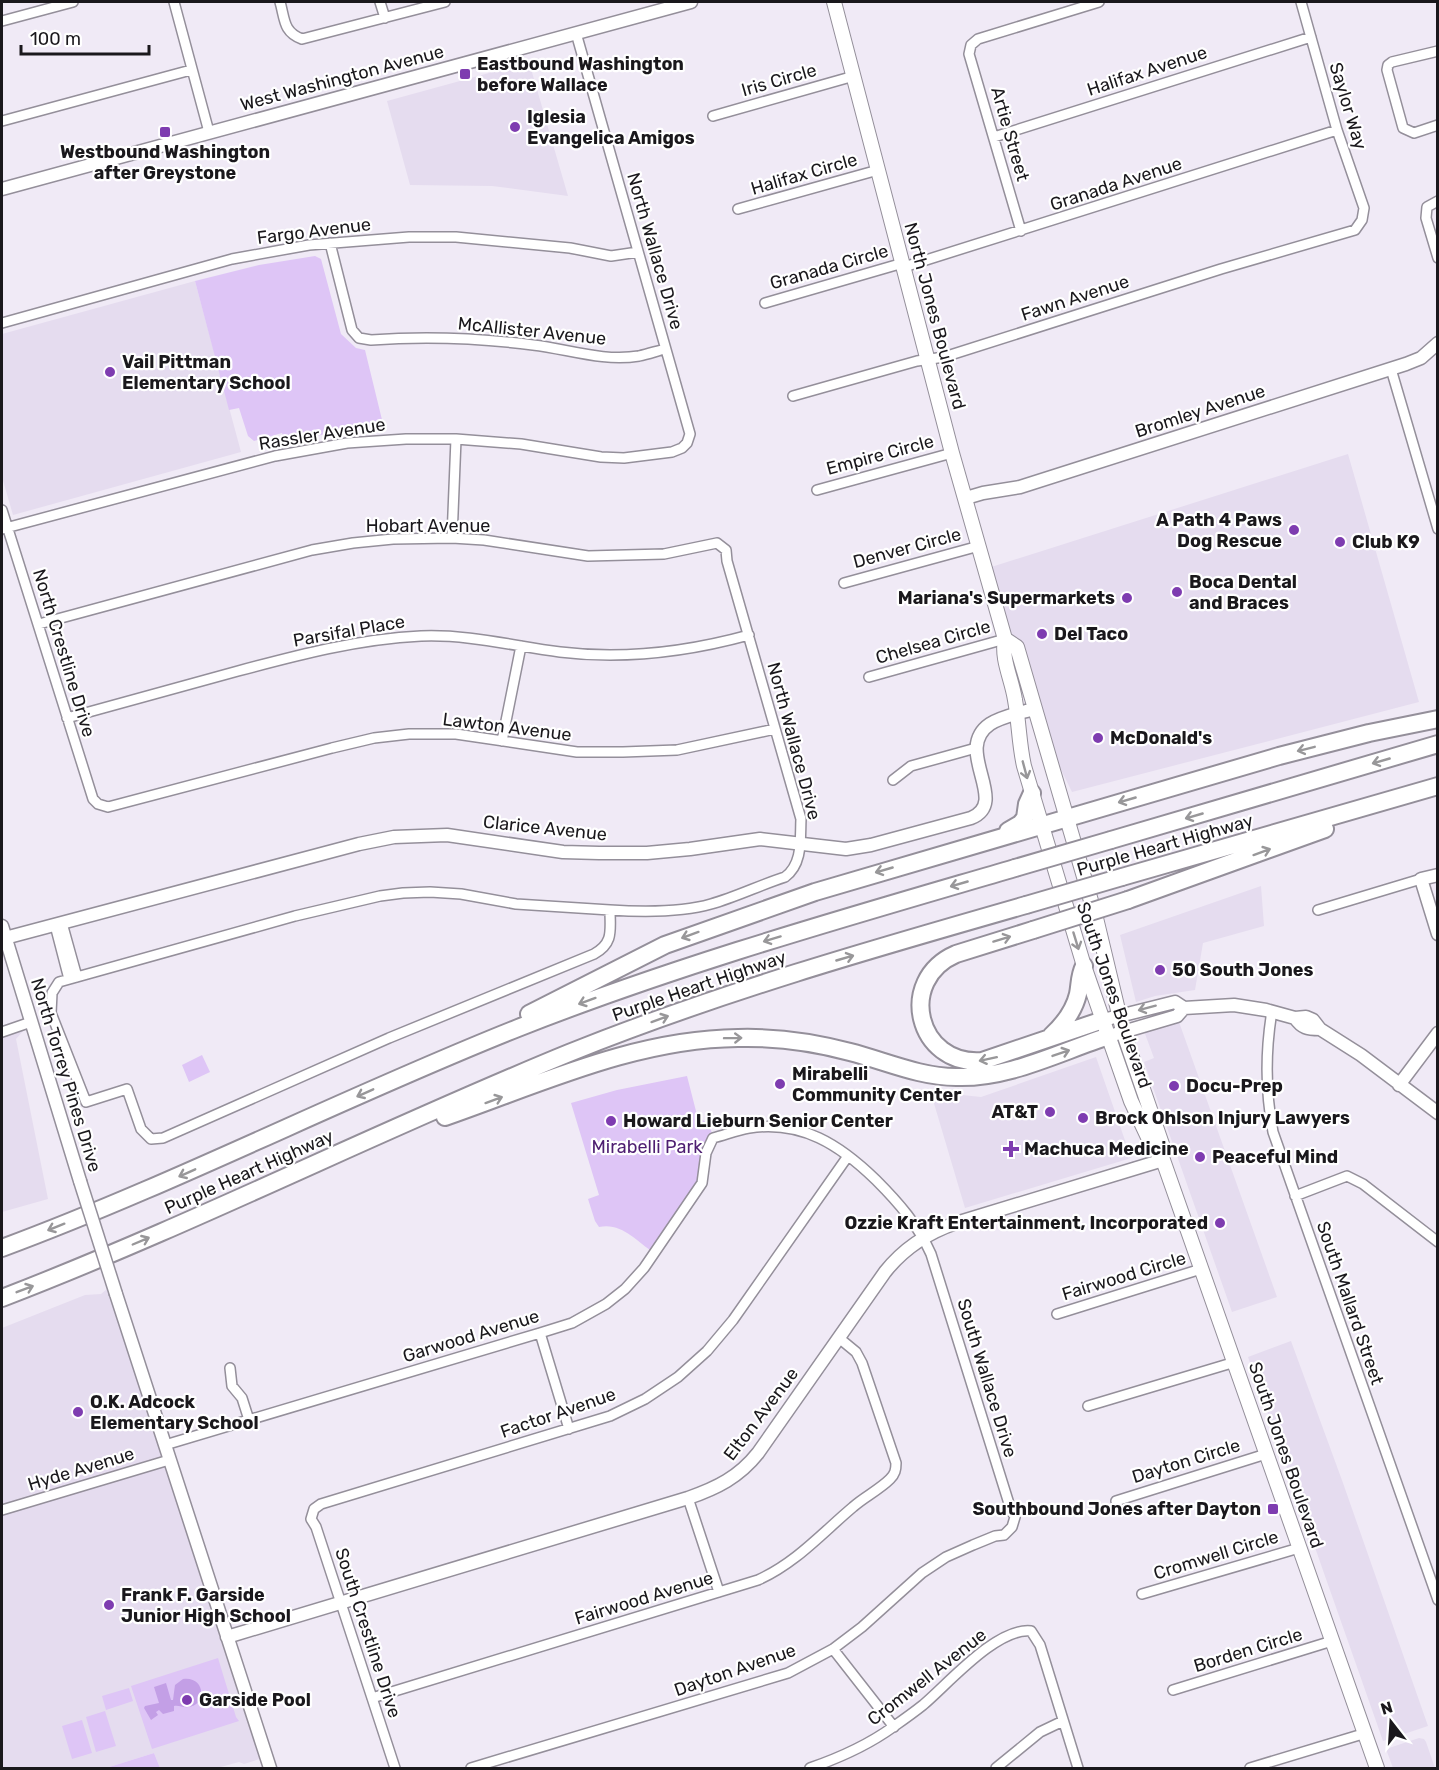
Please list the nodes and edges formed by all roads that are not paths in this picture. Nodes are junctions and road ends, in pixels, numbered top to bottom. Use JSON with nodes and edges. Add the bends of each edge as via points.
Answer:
{"nodes":[{"id":1,"x":73,"y":2,"type":"edge"},
{"id":2,"x":174,"y":2,"type":"edge"},
{"id":3,"x":280,"y":2,"type":"edge"},
{"id":4,"x":380,"y":2,"type":"edge"},
{"id":5,"x":445,"y":2,"type":"edge"},
{"id":6,"x":691,"y":2,"type":"edge"},
{"id":7,"x":834,"y":2,"type":"edge"},
{"id":8,"x":1099,"y":2,"type":"edge"},
{"id":9,"x":1301,"y":2,"type":"edge"},
{"id":10,"x":385,"y":18,"type":"junction"},
{"id":11,"x":2,"y":21,"type":"edge"},
{"id":12,"x":576,"y":33,"type":"junction"},
{"id":13,"x":1311,"y":37,"type":"junction"},
{"id":14,"x":1437,"y":51,"type":"edge"},
{"id":15,"x":191,"y":70,"type":"junction"},
{"id":16,"x":854,"y":76,"type":"junction"},
{"id":17,"x":713,"y":116,"type":"dead end"},
{"id":18,"x":2,"y":121,"type":"edge"},
{"id":19,"x":1437,"y":125,"type":"edge"},
{"id":20,"x":1337,"y":130,"type":"junction"},
{"id":21,"x":209,"y":132,"type":"junction"},
{"id":22,"x":994,"y":137,"type":"junction"},
{"id":23,"x":879,"y":170,"type":"junction"},
{"id":24,"x":2,"y":189,"type":"edge"},
{"id":25,"x":1437,"y":201,"type":"edge"},
{"id":26,"x":738,"y":209,"type":"dead end"},
{"id":27,"x":1362,"y":220,"type":"joint"},
{"id":28,"x":1021,"y":231,"type":"junction"},
{"id":29,"x":330,"y":243,"type":"junction"},
{"id":30,"x":638,"y":252,"type":"junction"},
{"id":31,"x":1437,"y":258,"type":"edge"},
{"id":32,"x":903,"y":265,"type":"junction"},
{"id":33,"x":765,"y":303,"type":"dead end"},
{"id":34,"x":2,"y":323,"type":"edge"},
{"id":35,"x":1437,"y":343,"type":"edge"},
{"id":36,"x":666,"y":349,"type":"junction"},
{"id":37,"x":929,"y":359,"type":"junction"},
{"id":38,"x":1391,"y":369,"type":"junction"},
{"id":39,"x":793,"y":396,"type":"dead end"},
{"id":40,"x":456,"y":439,"type":"junction"},
{"id":41,"x":687,"y":443,"type":"joint"},
{"id":42,"x":952,"y":453,"type":"junction"},
{"id":43,"x":817,"y":490,"type":"dead end"},
{"id":44,"x":966,"y":498,"type":"junction"},
{"id":45,"x":2,"y":510,"type":"edge"},
{"id":46,"x":4,"y":529,"type":"edge"},
{"id":47,"x":1437,"y":529,"type":"edge"},
{"id":48,"x":452,"y":538,"type":"junction"},
{"id":49,"x":717,"y":543,"type":"joint"},
{"id":50,"x":979,"y":546,"type":"junction"},
{"id":51,"x":844,"y":583,"type":"dead end"},
{"id":52,"x":39,"y":624,"type":"junction"},
{"id":53,"x":749,"y":635,"type":"junction"},
{"id":54,"x":1005,"y":639,"type":"junction"},
{"id":55,"x":521,"y":646,"type":"junction"},
{"id":56,"x":869,"y":677,"type":"dead end"},
{"id":57,"x":1034,"y":709,"type":"junction"},
{"id":58,"x":1017,"y":714,"type":"junction"},
{"id":59,"x":67,"y":718,"type":"junction"},
{"id":60,"x":1437,"y":719,"type":"edge"},
{"id":61,"x":775,"y":729,"type":"junction"},
{"id":62,"x":502,"y":741,"type":"junction"},
{"id":63,"x":1437,"y":744,"type":"edge"},
{"id":64,"x":976,"y":748,"type":"junction"},
{"id":65,"x":893,"y":780,"type":"dead end"},
{"id":66,"x":1437,"y":788,"type":"edge"},
{"id":67,"x":1032,"y":793,"type":"junction"},
{"id":68,"x":98,"y":804,"type":"joint"},
{"id":69,"x":1067,"y":817,"type":"junction"},
{"id":70,"x":1041,"y":824,"type":"junction"},
{"id":71,"x":1004,"y":836,"type":"junction"},
{"id":72,"x":800,"y":843,"type":"junction"},
{"id":73,"x":1082,"y":868,"type":"joint"},
{"id":74,"x":1437,"y":874,"type":"edge"},
{"id":75,"x":1056,"y":875,"type":"joint"},
{"id":76,"x":1422,"y":879,"type":"junction"},
{"id":77,"x":610,"y":910,"type":"junction"},
{"id":78,"x":1318,"y":910,"type":"dead end"},
{"id":79,"x":58,"y":924,"type":"junction"},
{"id":80,"x":3,"y":932,"type":"edge"},
{"id":81,"x":1437,"y":934,"type":"edge"},
{"id":82,"x":1084,"y":966,"type":"junction"},
{"id":83,"x":73,"y":978,"type":"junction"},
{"id":84,"x":1184,"y":1008,"type":"junction"},
{"id":85,"x":1272,"y":1011,"type":"junction"},
{"id":86,"x":1120,"y":1016,"type":"junction"},
{"id":87,"x":1103,"y":1020,"type":"junction"},
{"id":88,"x":31,"y":1022,"type":"junction"},
{"id":89,"x":2,"y":1032,"type":"edge"},
{"id":90,"x":1437,"y":1033,"type":"edge"},
{"id":91,"x":1116,"y":1034,"type":"junction"},
{"id":92,"x":1043,"y":1041,"type":"junction"},
{"id":93,"x":419,"y":1070,"type":"junction"},
{"id":94,"x":1399,"y":1085,"type":"junction"},
{"id":95,"x":1437,"y":1113,"type":"edge"},
{"id":96,"x":706,"y":1153,"type":"joint"},
{"id":97,"x":848,"y":1156,"type":"junction"},
{"id":98,"x":1162,"y":1157,"type":"junction"},
{"id":99,"x":320,"y":1162,"type":"junction"},
{"id":100,"x":1295,"y":1196,"type":"junction"},
{"id":101,"x":923,"y":1238,"type":"junction"},
{"id":102,"x":1437,"y":1242,"type":"edge"},
{"id":103,"x":2,"y":1248,"type":"edge"},
{"id":104,"x":1201,"y":1269,"type":"junction"},
{"id":105,"x":2,"y":1298,"type":"edge"},
{"id":106,"x":1057,"y":1314,"type":"dead end"},
{"id":107,"x":540,"y":1333,"type":"junction"},
{"id":108,"x":839,"y":1338,"type":"junction"},
{"id":109,"x":1235,"y":1362,"type":"junction"},
{"id":110,"x":230,"y":1368,"type":"dead end"},
{"id":111,"x":1088,"y":1406,"type":"dead end"},
{"id":112,"x":249,"y":1420,"type":"junction"},
{"id":113,"x":569,"y":1429,"type":"junction"},
{"id":114,"x":165,"y":1445,"type":"junction"},
{"id":115,"x":1266,"y":1454,"type":"junction"},
{"id":116,"x":170,"y":1460,"type":"junction"},
{"id":117,"x":688,"y":1498,"type":"junction"},
{"id":118,"x":1116,"y":1501,"type":"dead end"},
{"id":119,"x":314,"y":1509,"type":"joint"},
{"id":120,"x":2,"y":1510,"type":"edge"},
{"id":121,"x":1012,"y":1527,"type":"joint"},
{"id":122,"x":1299,"y":1548,"type":"junction"},
{"id":123,"x":719,"y":1592,"type":"junction"},
{"id":124,"x":1142,"y":1594,"type":"dead end"},
{"id":125,"x":1437,"y":1600,"type":"edge"},
{"id":126,"x":340,"y":1602,"type":"junction"},
{"id":127,"x":227,"y":1637,"type":"junction"},
{"id":128,"x":1332,"y":1641,"type":"junction"},
{"id":129,"x":833,"y":1649,"type":"junction"},
{"id":130,"x":1173,"y":1690,"type":"dead end"},
{"id":131,"x":372,"y":1698,"type":"junction"},
{"id":132,"x":1063,"y":1721,"type":"junction"},
{"id":133,"x":894,"y":1727,"type":"junction"},
{"id":134,"x":1366,"y":1733,"type":"junction"},
{"id":135,"x":270,"y":1768,"type":"edge"},
{"id":136,"x":395,"y":1768,"type":"edge"},
{"id":137,"x":471,"y":1768,"type":"edge"},
{"id":138,"x":810,"y":1768,"type":"edge"},
{"id":139,"x":996,"y":1768,"type":"edge"},
{"id":140,"x":1078,"y":1768,"type":"edge"},
{"id":141,"x":1250,"y":1768,"type":"edge"},
{"id":142,"x":1377,"y":1768,"type":"edge"}],
"edges":[{"from":1,"to":11,"type":"street"},
{"from":2,"to":15,"type":"street"},
{"from":3,"to":10,"type":"street","via":[[287,29],[302,39]]},
{"from":4,"to":10,"type":"street"},
{"from":5,"to":10,"type":"street"},
{"from":6,"to":12,"type":"street","name":"West Washington Avenue"},
{"from":7,"to":16,"type":"main road","name":"North Jones Boulevard"},
{"from":8,"to":22,"type":"street","name":"Artie Street","via":[[978,39],[971,45],[969,54]]},
{"from":9,"to":13,"type":"street","name":"Saylor Way"},
{"from":12,"to":21,"type":"street","name":"West Washington Avenue"},
{"from":12,"to":30,"type":"street","name":"North Wallace Drive"},
{"from":13,"to":20,"type":"street","name":"Saylor Way"},
{"from":13,"to":22,"type":"street","name":"Halifax Avenue"},
{"from":14,"to":19,"type":"street","via":[[1388,65],[1401,124],[1407,131]]},
{"from":15,"to":18,"type":"street"},
{"from":15,"to":21,"type":"street"},
{"from":16,"to":17,"type":"street","name":"Iris Circle"},
{"from":16,"to":23,"type":"main road","name":"North Jones Boulevard"},
{"from":20,"to":27,"type":"street","name":"Saylor Way","via":[[1364,208]]},
{"from":20,"to":28,"type":"street","name":"Granada Avenue"},
{"from":21,"to":24,"type":"street","name":"West Washington Avenue"},
{"from":22,"to":28,"type":"street","name":"Artie Street"},
{"from":23,"to":26,"type":"street","name":"Halifax Circle"},
{"from":23,"to":32,"type":"main road","name":"North Jones Boulevard"},
{"from":25,"to":31,"type":"street","via":[[1427,207],[1426,218]]},
{"from":27,"to":37,"type":"street","name":"Fawn Avenue","via":[[1355,230]]},
{"from":28,"to":32,"type":"street","name":"Granada Avenue"},
{"from":29,"to":30,"type":"street","name":"Fargo Avenue","via":[[456,237],[611,256]]},
{"from":29,"to":34,"type":"street","name":"Fargo Avenue","via":[[232,259]]},
{"from":29,"to":36,"type":"street","name":"McAllister Avenue","via":[[352,330],[359,338],[464,339],[618,357]]},
{"from":30,"to":36,"type":"street","name":"North Wallace Drive"},
{"from":32,"to":33,"type":"street","name":"Granada Circle"},
{"from":32,"to":37,"type":"main road","name":"North Jones Boulevard"},
{"from":35,"to":38,"type":"street","name":"Bromley Avenue","via":[[1421,358]]},
{"from":36,"to":41,"type":"street","name":"North Wallace Drive","via":[[690,434]]},
{"from":37,"to":39,"type":"street","name":"Fawn Avenue"},
{"from":37,"to":42,"type":"main road","name":"North Jones Boulevard"},
{"from":38,"to":44,"type":"street","name":"Bromley Avenue","via":[[1020,487]]},
{"from":38,"to":47,"type":"street"},
{"from":40,"to":41,"type":"street","name":"Rassler Avenue","via":[[624,458],[672,452]]},
{"from":40,"to":46,"type":"street","name":"Rassler Avenue","via":[[406,439],[306,450]]},
{"from":40,"to":48,"type":"street"},
{"from":42,"to":43,"type":"street","name":"Empire Circle"},
{"from":42,"to":44,"type":"main road","name":"North Jones Boulevard"},
{"from":44,"to":50,"type":"main road","name":"North Jones Boulevard"},
{"from":45,"to":46,"type":"street","name":"North Crestline Drive"},
{"from":46,"to":52,"type":"street","name":"North Crestline Drive"},
{"from":48,"to":49,"type":"street","name":"Hobart Avenue","via":[[588,556],[664,554]]},
{"from":48,"to":52,"type":"street","name":"Hobart Avenue","via":[[393,539],[312,550]]},
{"from":49,"to":53,"type":"street","name":"North Wallace Drive","via":[[726,550]]},
{"from":50,"to":51,"type":"street","name":"Denver Circle"},
{"from":50,"to":54,"type":"main road","name":"North Jones Boulevard"},
{"from":52,"to":59,"type":"street","name":"North Crestline Drive"},
{"from":53,"to":55,"type":"street","name":"Parsifal Place","via":[[709,646],[610,656]]},
{"from":53,"to":61,"type":"street","name":"North Wallace Drive"},
{"from":54,"to":56,"type":"street","name":"Chelsea Circle"},
{"from":54,"to":57,"type":"main road","name":"North Jones Boulevard","via":[[1017,646]]},
{"from":54,"to":58,"type":"main road","name":"North Jones Boulevard","via":[[1003,651]]},
{"from":55,"to":59,"type":"street","name":"Parsifal Place","via":[[423,636],[372,640],[319,650]]},
{"from":55,"to":62,"type":"street"},
{"from":57,"to":58,"type":"street"},
{"from":57,"to":69,"type":"main road","name":"North Jones Boulevard"},
{"from":58,"to":64,"type":"street","via":[[987,726]]},
{"from":58,"to":67,"type":"main road","name":"North Jones Boulevard","one_way":true},
{"from":59,"to":68,"type":"street","name":"North Crestline Drive","via":[[93,799]]},
{"from":60,"to":69,"type":"highway","one_way":true,"via":[[1301,750]]},
{"from":61,"to":62,"type":"street","name":"Lawton Avenue","via":[[677,750],[577,752]]},
{"from":61,"to":72,"type":"street","name":"North Wallace Drive","via":[[801,819]]},
{"from":62,"to":68,"type":"street","name":"Lawton Avenue","via":[[456,734],[374,738],[108,807]]},
{"from":63,"to":93,"type":"highway","name":"Purple Heart Highway","one_way":true,"bridge":true,"via":[[689,965],[572,1007]]},
{"from":64,"to":65,"type":"street","via":[[912,766]]},
{"from":64,"to":72,"type":"street","name":"Clarice Avenue","via":[[987,798],[984,810],[976,815],[862,847],[846,849]]},
{"from":92,"to":66,"type":"highway","one_way":true,"bridge":true,"via":[[973,1062],[945,1053],[932,1041],[920,1013],[921,995],[930,974],[941,962],[961,952],[1128,900]]},
{"from":99,"to":66,"type":"highway","name":"Purple Heart Highway","one_way":true,"bridge":true,"via":[[571,1052],[697,1005],[805,969]]},
{"from":67,"to":70,"type":"main road","name":"North Jones Boulevard"},
{"from":67,"to":71,"type":"highway","via":[[1025,818]]},
{"from":69,"to":70,"type":"highway"},
{"from":69,"to":73,"type":"main road","name":"North Jones Boulevard"},
{"from":70,"to":71,"type":"highway"},
{"from":70,"to":75,"type":"main road","name":"North Jones Boulevard"},
{"from":71,"to":93,"type":"highway","one_way":true,"via":[[822,889],[674,941]]},
{"from":72,"to":77,"type":"street","name":"North Wallace Drive","via":[[797,863],[785,877],[712,904],[667,910]]},
{"from":72,"to":79,"type":"street","name":"Clarice Avenue","via":[[760,839],[690,849],[599,854],[447,834],[394,837]]},
{"from":73,"to":86,"type":"main road","name":"South Jones Boulevard"},
{"from":74,"to":76,"type":"street"},
{"from":75,"to":82,"type":"main road","name":"South Jones Boulevard","one_way":true},
{"from":76,"to":78,"type":"street"},
{"from":76,"to":81,"type":"street"},
{"from":77,"to":83,"type":"street","name":"North Wallace Drive","via":[[516,904],[461,894],[403,893],[295,916]]},
{"from":77,"to":83,"type":"street","via":[[610,938],[594,954],[389,1038],[163,1138],[150,1139],[141,1129],[127,1089],[86,1102],[51,1013],[52,993],[59,982]]},
{"from":79,"to":80,"type":"street","name":"Clarice Avenue"},
{"from":79,"to":83,"type":"street"},
{"from":80,"to":88,"type":"street","name":"North Torrey Pines Drive"},
{"from":82,"to":87,"type":"main road","name":"South Jones Boulevard"},
{"from":82,"to":92,"type":"highway","via":[[1072,1011]]},
{"from":84,"to":85,"type":"street","via":[[1230,1005]]},
{"from":84,"to":86,"type":"street","one_way":true,"via":[[1175,1002]]},
{"from":84,"to":91,"type":"street","via":[[1177,1017]]},
{"from":85,"to":94,"type":"street","via":[[1295,1018],[1300,1026],[1320,1029],[1346,1044]]},
{"from":85,"to":100,"type":"street","name":"South Mallard Street","via":[[1266,1056],[1267,1104]]},
{"from":86,"to":87,"type":"street"},
{"from":86,"to":91,"type":"main road","name":"South Jones Boulevard"},
{"from":87,"to":91,"type":"main road","name":"South Jones Boulevard"},
{"from":87,"to":92,"type":"highway"},
{"from":88,"to":89,"type":"street"},
{"from":88,"to":114,"type":"street","name":"North Torrey Pines Drive","bridge":true},
{"from":90,"to":94,"type":"street"},
{"from":91,"to":98,"type":"main road","name":"South Jones Boulevard","via":[[1137,1115],[1154,1150]]},
{"from":99,"to":91,"type":"highway","one_way":true,"via":[[611,1058],[670,1044],[722,1038],[787,1040],[834,1048],[924,1073],[963,1077],[1009,1071]]},
{"from":93,"to":103,"type":"highway","name":"Purple Heart Highway","one_way":true,"via":[[130,1198]]},
{"from":94,"to":95,"type":"street"},
{"from":96,"to":97,"type":"street","name":"South Wallace Drive","via":[[713,1138],[762,1127],[808,1133]]},
{"from":96,"to":107,"type":"street","name":"Garwood Avenue","via":[[702,1183],[644,1268],[625,1289],[589,1315]]},
{"from":97,"to":101,"type":"street","name":"South Wallace Drive","via":[[897,1201]]},
{"from":97,"to":113,"type":"street","name":"Factor Avenue","via":[[707,1351],[645,1399]]},
{"from":98,"to":101,"type":"street","name":"Elton Avenue","via":[[956,1223]]},
{"from":98,"to":104,"type":"main road","name":"South Jones Boulevard"},
{"from":105,"to":99,"type":"highway","name":"Purple Heart Highway","one_way":true},
{"from":100,"to":102,"type":"street","via":[[1347,1176]]},
{"from":100,"to":125,"type":"street","name":"South Mallard Street"},
{"from":101,"to":108,"type":"street","name":"Elton Avenue","via":[[895,1260]]},
{"from":101,"to":121,"type":"street","name":"South Wallace Drive","via":[[1015,1517]]},
{"from":104,"to":106,"type":"street","name":"Fairwood Circle"},
{"from":104,"to":109,"type":"main road","name":"South Jones Boulevard"},
{"from":107,"to":112,"type":"street","name":"Garwood Avenue"},
{"from":107,"to":113,"type":"street"},
{"from":108,"to":117,"type":"street","name":"Elton Avenue","via":[[748,1465],[725,1483]]},
{"from":108,"to":123,"type":"street","name":"Fairwood Avenue","via":[[856,1352],[862,1363],[896,1463],[895,1472],[792,1561],[758,1580]]},
{"from":109,"to":111,"type":"street"},
{"from":109,"to":115,"type":"main road","name":"South Jones Boulevard"},
{"from":110,"to":112,"type":"street","via":[[232,1386],[242,1398]]},
{"from":112,"to":114,"type":"street","name":"Garwood Avenue"},
{"from":113,"to":119,"type":"street","name":"Factor Avenue"},
{"from":114,"to":116,"type":"street","name":"North Torrey Pines Drive"},
{"from":115,"to":118,"type":"street","name":"Dayton Circle"},
{"from":115,"to":122,"type":"main road","name":"South Jones Boulevard"},
{"from":116,"to":120,"type":"street","name":"Hyde Avenue"},
{"from":116,"to":127,"type":"street","name":"North Torrey Pines Drive"},
{"from":117,"to":123,"type":"street"},
{"from":117,"to":126,"type":"street","name":"Elton Avenue"},
{"from":119,"to":126,"type":"street","name":"South Crestline Drive","via":[[311,1519]]},
{"from":121,"to":129,"type":"street","name":"Dayton Avenue","via":[[1004,1535],[946,1557],[922,1573]]},
{"from":122,"to":124,"type":"street","name":"Cromwell Circle"},
{"from":122,"to":128,"type":"main road","name":"South Jones Boulevard"},
{"from":123,"to":131,"type":"street","name":"Fairwood Avenue"},
{"from":126,"to":127,"type":"street","name":"Elton Avenue"},
{"from":126,"to":131,"type":"street","name":"South Crestline Drive"},
{"from":127,"to":135,"type":"street","name":"North Torrey Pines Drive"},
{"from":128,"to":130,"type":"street","name":"Borden Circle"},
{"from":128,"to":134,"type":"main road","name":"South Jones Boulevard"},
{"from":129,"to":133,"type":"street"},
{"from":129,"to":137,"type":"street","name":"Dayton Avenue","via":[[761,1682]]},
{"from":131,"to":136,"type":"street","name":"South Crestline Drive"},
{"from":132,"to":133,"type":"street","name":"Cromwell Avenue","via":[[1040,1645],[1031,1632],[1022,1630],[987,1648]]},
{"from":132,"to":139,"type":"street","via":[[1041,1732]]},
{"from":132,"to":140,"type":"street"},
{"from":133,"to":138,"type":"street","name":"Cromwell Avenue","via":[[858,1748]]},
{"from":134,"to":141,"type":"street"},
{"from":134,"to":142,"type":"main road","name":"South Jones Boulevard"}]}
